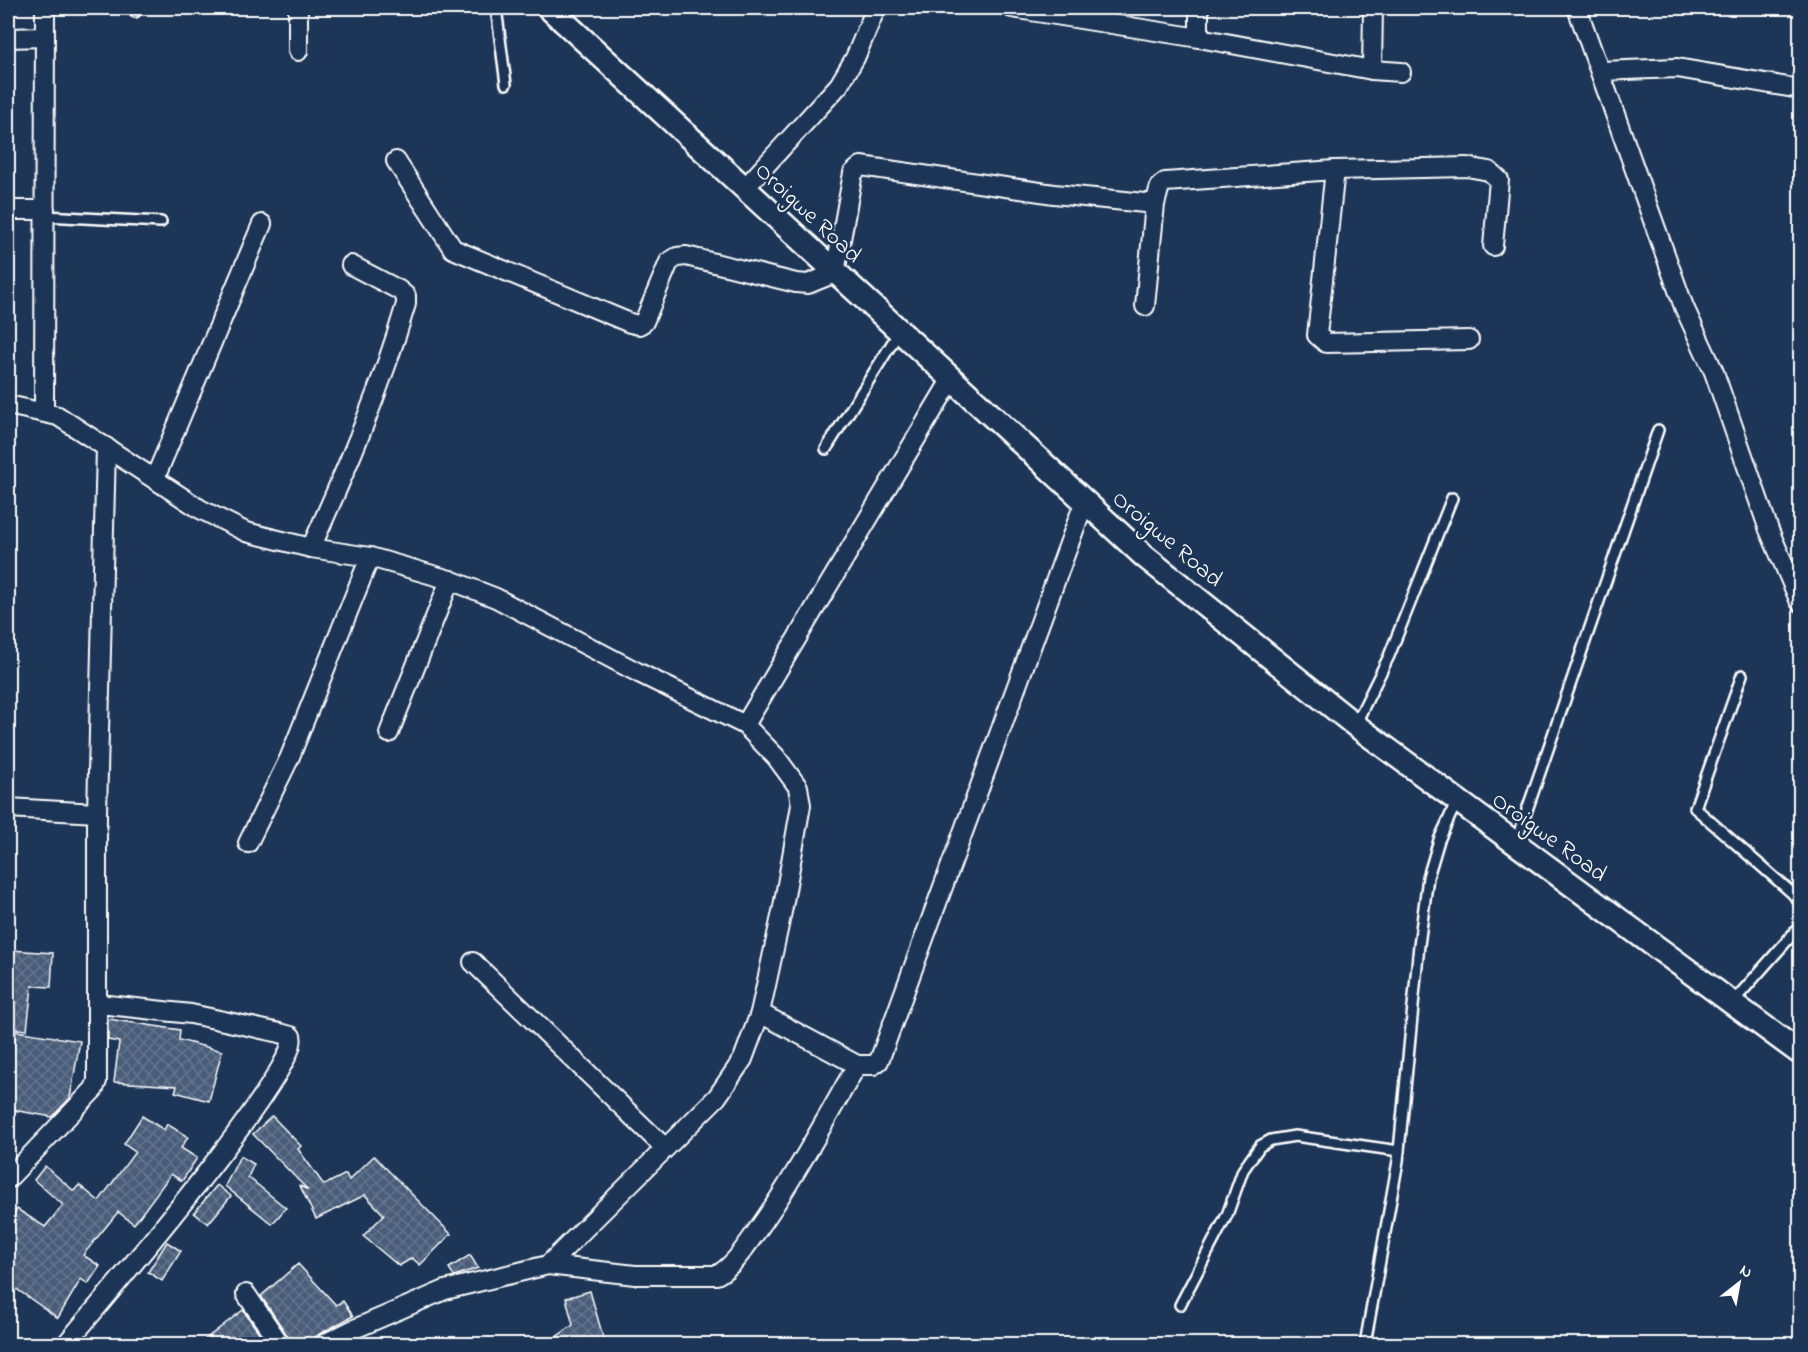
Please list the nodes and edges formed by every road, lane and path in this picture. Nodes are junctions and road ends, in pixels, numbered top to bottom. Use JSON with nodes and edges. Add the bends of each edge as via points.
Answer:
{"nodes":[{"id":1,"x":45,"y":8,"type":"edge"},
{"id":2,"x":298,"y":8,"type":"edge"},
{"id":3,"x":496,"y":8,"type":"edge"},
{"id":4,"x":549,"y":8,"type":"edge"},
{"id":5,"x":876,"y":8,"type":"edge"},
{"id":6,"x":1019,"y":8,"type":"edge"},
{"id":7,"x":1199,"y":8,"type":"edge"},
{"id":8,"x":1373,"y":8,"type":"edge"},
{"id":9,"x":1577,"y":8,"type":"edge"},
{"id":10,"x":45,"y":37,"type":"junction"},
{"id":11,"x":8,"y":38,"type":"edge"},
{"id":12,"x":1199,"y":38,"type":"junction"},
{"id":13,"x":298,"y":51,"type":"dead end"},
{"id":14,"x":1372,"y":70,"type":"junction"},
{"id":15,"x":1600,"y":71,"type":"junction"},
{"id":16,"x":1401,"y":72,"type":"dead end"},
{"id":17,"x":506,"y":84,"type":"dead end"},
{"id":18,"x":1800,"y":89,"type":"edge"},
{"id":19,"x":396,"y":161,"type":"dead end"},
{"id":20,"x":1335,"y":170,"type":"junction"},
{"id":21,"x":744,"y":189,"type":"junction"},
{"id":22,"x":1155,"y":204,"type":"junction"},
{"id":23,"x":8,"y":210,"type":"edge"},
{"id":24,"x":45,"y":213,"type":"junction"},
{"id":25,"x":160,"y":222,"type":"dead end"},
{"id":26,"x":262,"y":224,"type":"dead end"},
{"id":27,"x":1493,"y":246,"type":"dead end"},
{"id":28,"x":351,"y":265,"type":"dead end"},
{"id":29,"x":835,"y":273,"type":"junction"},
{"id":30,"x":1145,"y":306,"type":"dead end"},
{"id":31,"x":899,"y":332,"type":"junction"},
{"id":32,"x":1469,"y":340,"type":"dead end"},
{"id":33,"x":951,"y":380,"type":"junction"},
{"id":34,"x":8,"y":405,"type":"edge"},
{"id":35,"x":45,"y":412,"type":"junction"},
{"id":36,"x":1659,"y":430,"type":"dead end"},
{"id":37,"x":106,"y":447,"type":"junction"},
{"id":38,"x":826,"y":449,"type":"dead end"},
{"id":39,"x":155,"y":478,"type":"junction"},
{"id":40,"x":1452,"y":498,"type":"dead end"},
{"id":41,"x":1084,"y":503,"type":"junction"},
{"id":42,"x":311,"y":548,"type":"junction"},
{"id":43,"x":370,"y":557,"type":"junction"},
{"id":44,"x":450,"y":580,"type":"junction"},
{"id":45,"x":1800,"y":602,"type":"edge"},
{"id":46,"x":1742,"y":675,"type":"dead end"},
{"id":47,"x":745,"y":725,"type":"junction"},
{"id":48,"x":1355,"y":725,"type":"junction"},
{"id":49,"x":388,"y":733,"type":"dead end"},
{"id":50,"x":1457,"y":801,"type":"junction"},
{"id":51,"x":8,"y":808,"type":"edge"},
{"id":52,"x":97,"y":813,"type":"junction"},
{"id":53,"x":249,"y":843,"type":"dead end"},
{"id":54,"x":1515,"y":844,"type":"junction"},
{"id":55,"x":1800,"y":903,"type":"edge"},
{"id":56,"x":1800,"y":926,"type":"edge"},
{"id":57,"x":473,"y":962,"type":"dead end"},
{"id":58,"x":1732,"y":1003,"type":"junction"},
{"id":59,"x":99,"y":1004,"type":"junction"},
{"id":60,"x":760,"y":1013,"type":"junction"},
{"id":61,"x":1800,"y":1053,"type":"edge"},
{"id":62,"x":857,"y":1065,"type":"junction"},
{"id":63,"x":665,"y":1148,"type":"junction"},
{"id":64,"x":1399,"y":1151,"type":"junction"},
{"id":65,"x":8,"y":1179,"type":"edge"},
{"id":66,"x":548,"y":1265,"type":"junction"},
{"id":67,"x":246,"y":1294,"type":"dead end"},
{"id":68,"x":1180,"y":1305,"type":"dead end"},
{"id":69,"x":66,"y":1344,"type":"edge"},
{"id":70,"x":280,"y":1344,"type":"edge"},
{"id":71,"x":324,"y":1344,"type":"edge"},
{"id":72,"x":1365,"y":1344,"type":"edge"}],
"edges":[{"from":1,"to":10,"type":"street"},
{"from":2,"to":13,"type":"street"},
{"from":3,"to":17,"type":"lane"},
{"from":4,"to":21,"type":"street","name":"Oroigwe Road"},
{"from":5,"to":21,"type":"street","via":[[839,85]]},
{"from":6,"to":12,"type":"street"},
{"from":7,"to":12,"type":"street"},
{"from":8,"to":14,"type":"street"},
{"from":9,"to":15,"type":"street"},
{"from":10,"to":11,"type":"street"},
{"from":10,"to":24,"type":"street"},
{"from":12,"to":14,"type":"street"},
{"from":14,"to":16,"type":"street"},
{"from":15,"to":18,"type":"street","via":[[1677,68]]},
{"from":15,"to":45,"type":"street","via":[[1684,307],[1714,372],[1769,530]]},
{"from":19,"to":29,"type":"street","via":[[453,249],[630,323],[644,322],[669,262],[677,257],[796,283],[808,284]]},
{"from":20,"to":22,"type":"street","via":[[1165,182]]},
{"from":20,"to":27,"type":"street","via":[[1467,167],[1489,171],[1499,180],[1500,190]]},
{"from":20,"to":32,"type":"street","via":[[1317,335],[1320,339],[1326,343]]},
{"from":21,"to":29,"type":"street","name":"Oroigwe Road"},
{"from":22,"to":29,"type":"street","via":[[1054,194],[861,166],[853,173]]},
{"from":22,"to":30,"type":"street"},
{"from":23,"to":24,"type":"street"},
{"from":24,"to":25,"type":"lane"},
{"from":24,"to":35,"type":"street"},
{"from":26,"to":39,"type":"street"},
{"from":28,"to":42,"type":"street","via":[[399,290],[406,296],[406,304],[377,393]]},
{"from":29,"to":31,"type":"street","name":"Oroigwe Road"},
{"from":31,"to":33,"type":"street","name":"Oroigwe Road"},
{"from":31,"to":38,"type":"lane"},
{"from":33,"to":41,"type":"street","name":"Oroigwe Road"},
{"from":33,"to":47,"type":"street"},
{"from":34,"to":35,"type":"street"},
{"from":35,"to":37,"type":"street"},
{"from":36,"to":54,"type":"lane"},
{"from":37,"to":39,"type":"street"},
{"from":37,"to":52,"type":"street"},
{"from":39,"to":42,"type":"street","via":[[222,522]]},
{"from":40,"to":48,"type":"lane","via":[[1389,656]]},
{"from":41,"to":48,"type":"street","name":"Oroigwe Road"},
{"from":41,"to":62,"type":"street","via":[[886,1045],[879,1061]]},
{"from":42,"to":43,"type":"street"},
{"from":43,"to":44,"type":"street"},
{"from":43,"to":53,"type":"street","via":[[290,759]]},
{"from":44,"to":47,"type":"street","via":[[496,598]]},
{"from":44,"to":49,"type":"street"},
{"from":46,"to":55,"type":"lane","via":[[1695,808]]},
{"from":47,"to":60,"type":"street","via":[[776,757],[801,793],[783,907]]},
{"from":48,"to":50,"type":"street","name":"Oroigwe Road"},
{"from":50,"to":54,"type":"street","name":"Oroigwe Road"},
{"from":50,"to":64,"type":"lane","via":[[1428,877]]},
{"from":51,"to":52,"type":"street"},
{"from":52,"to":59,"type":"street"},
{"from":54,"to":58,"type":"street","name":"Oroigwe Road"},
{"from":56,"to":58,"type":"lane"},
{"from":57,"to":63,"type":"street"},
{"from":58,"to":61,"type":"street","name":"Oroigwe Road"},
{"from":59,"to":65,"type":"street","via":[[94,1089]]},
{"from":59,"to":69,"type":"street","via":[[191,1014],[280,1033],[291,1036],[293,1041],[277,1077],[246,1123]]},
{"from":60,"to":62,"type":"street"},
{"from":60,"to":63,"type":"street","via":[[732,1078]]},
{"from":62,"to":66,"type":"street","via":[[777,1203],[725,1271],[710,1276],[635,1275]]},
{"from":63,"to":66,"type":"street"},
{"from":64,"to":68,"type":"lane","via":[[1295,1136],[1260,1146],[1243,1170],[1227,1215]]},
{"from":64,"to":72,"type":"lane"},
{"from":66,"to":71,"type":"street","via":[[445,1290]]},
{"from":67,"to":70,"type":"street"}]}
